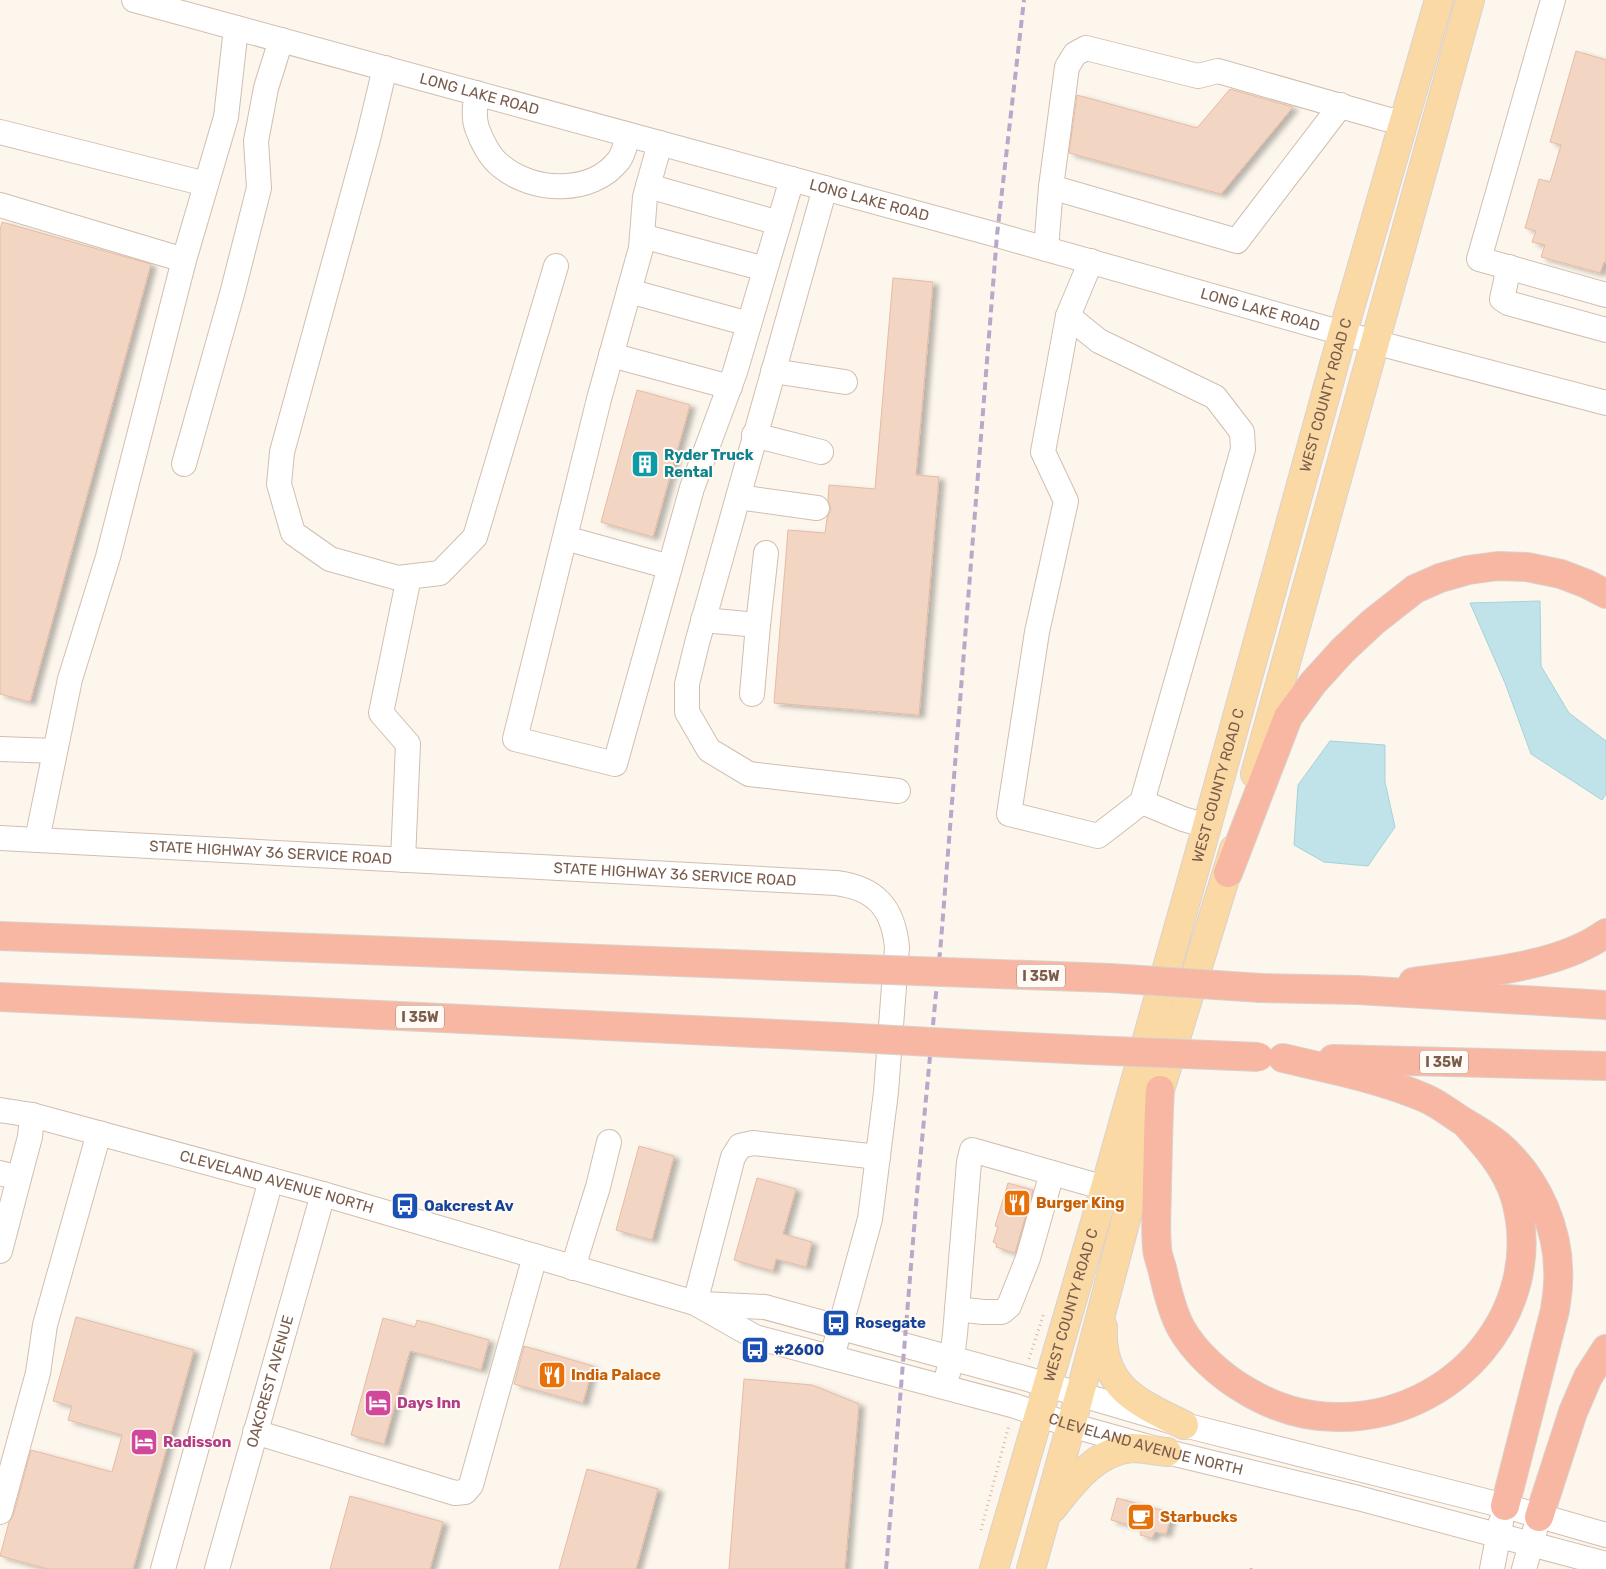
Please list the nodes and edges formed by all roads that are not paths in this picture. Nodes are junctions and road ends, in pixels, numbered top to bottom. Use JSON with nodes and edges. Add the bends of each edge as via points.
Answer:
{"nodes":[{"id":1,"x":134,"y":0,"type":"edge"},
{"id":2,"x":1439,"y":0,"type":"edge"},
{"id":3,"x":1470,"y":0,"type":"edge"},
{"id":4,"x":1553,"y":0,"type":"edge"},
{"id":5,"x":236,"y":28,"type":"junction"},
{"id":6,"x":281,"y":40,"type":"junction"},
{"id":7,"x":385,"y":68,"type":"junction"},
{"id":8,"x":477,"y":93,"type":"junction"},
{"id":9,"x":1341,"y":105,"type":"junction"},
{"id":10,"x":1404,"y":122,"type":"junction"},
{"id":11,"x":0,"y":132,"type":"edge"},
{"id":12,"x":628,"y":134,"type":"junction"},
{"id":13,"x":660,"y":143,"type":"junction"},
{"id":14,"x":792,"y":179,"type":"junction"},
{"id":15,"x":206,"y":184,"type":"junction"},
{"id":16,"x":648,"y":186,"type":"junction"},
{"id":17,"x":1051,"y":187,"type":"junction"},
{"id":18,"x":825,"y":188,"type":"junction"},
{"id":19,"x":0,"y":205,"type":"edge"},
{"id":20,"x":779,"y":222,"type":"junction"},
{"id":21,"x":642,"y":236,"type":"junction"},
{"id":22,"x":1046,"y":248,"type":"junction"},
{"id":23,"x":184,"y":260,"type":"junction"},
{"id":24,"x":1091,"y":261,"type":"junction"},
{"id":25,"x":556,"y":266,"type":"dead end"},
{"id":26,"x":1509,"y":267,"type":"junction"},
{"id":27,"x":765,"y":269,"type":"junction"},
{"id":28,"x":629,"y":291,"type":"junction"},
{"id":29,"x":1606,"y":295,"type":"edge"},
{"id":30,"x":1068,"y":316,"type":"junction"},
{"id":31,"x":749,"y":324,"type":"junction"},
{"id":32,"x":1606,"y":330,"type":"edge"},
{"id":33,"x":1343,"y":332,"type":"junction"},
{"id":34,"x":1374,"y":342,"type":"junction"},
{"id":35,"x":611,"y":355,"type":"junction"},
{"id":36,"x":773,"y":371,"type":"junction"},
{"id":37,"x":845,"y":382,"type":"dead end"},
{"id":38,"x":730,"y":387,"type":"junction"},
{"id":39,"x":1606,"y":403,"type":"edge"},
{"id":40,"x":754,"y":436,"type":"junction"},
{"id":41,"x":821,"y":452,"type":"dead end"},
{"id":42,"x":184,"y":464,"type":"dead end"},
{"id":43,"x":738,"y":497,"type":"junction"},
{"id":44,"x":817,"y":508,"type":"dead end"},
{"id":45,"x":565,"y":538,"type":"junction"},
{"id":46,"x":766,"y":552,"type":"dead end"},
{"id":47,"x":670,"y":567,"type":"junction"},
{"id":48,"x":409,"y":577,"type":"junction"},
{"id":49,"x":1606,"y":594,"type":"edge"},
{"id":50,"x":703,"y":620,"type":"junction"},
{"id":51,"x":758,"y":625,"type":"junction"},
{"id":52,"x":752,"y":694,"type":"dead end"},
{"id":53,"x":0,"y":749,"type":"edge"},
{"id":54,"x":55,"y":751,"type":"junction"},
{"id":55,"x":898,"y":791,"type":"dead end"},
{"id":56,"x":1142,"y":802,"type":"junction"},
{"id":57,"x":1207,"y":826,"type":"junction"},
{"id":58,"x":0,"y":838,"type":"edge"},
{"id":59,"x":36,"y":840,"type":"junction"},
{"id":60,"x":403,"y":860,"type":"junction"},
{"id":61,"x":1228,"y":873,"type":"junction"},
{"id":62,"x":1606,"y":932,"type":"edge"},
{"id":63,"x":0,"y":936,"type":"edge"},
{"id":64,"x":1358,"y":990,"type":"junction"},
{"id":65,"x":0,"y":997,"type":"edge"},
{"id":66,"x":1606,"y":1006,"type":"edge"},
{"id":67,"x":1271,"y":1058,"type":"junction"},
{"id":68,"x":1606,"y":1066,"type":"edge"},
{"id":69,"x":1160,"y":1090,"type":"junction"},
{"id":70,"x":0,"y":1110,"type":"edge"},
{"id":71,"x":32,"y":1115,"type":"junction"},
{"id":72,"x":1466,"y":1124,"type":"junction"},
{"id":73,"x":100,"y":1133,"type":"junction"},
{"id":74,"x":609,"y":1142,"type":"dead end"},
{"id":75,"x":878,"y":1157,"type":"junction"},
{"id":76,"x":1052,"y":1173,"type":"junction"},
{"id":77,"x":10,"y":1176,"type":"edge"},
{"id":78,"x":271,"y":1180,"type":"junction"},
{"id":79,"x":1105,"y":1188,"type":"junction"},
{"id":80,"x":323,"y":1194,"type":"junction"},
{"id":81,"x":0,"y":1251,"type":"edge"},
{"id":82,"x":535,"y":1256,"type":"junction"},
{"id":83,"x":574,"y":1268,"type":"junction"},
{"id":84,"x":1105,"y":1299,"type":"junction"},
{"id":85,"x":695,"y":1303,"type":"junction"},
{"id":86,"x":957,"y":1309,"type":"junction"},
{"id":87,"x":840,"y":1328,"type":"junction"},
{"id":88,"x":1606,"y":1349,"type":"edge"},
{"id":89,"x":832,"y":1357,"type":"junction"},
{"id":90,"x":952,"y":1358,"type":"junction"},
{"id":91,"x":1047,"y":1385,"type":"junction"},
{"id":92,"x":944,"y":1387,"type":"junction"},
{"id":93,"x":1079,"y":1394,"type":"junction"},
{"id":94,"x":1039,"y":1415,"type":"junction"},
{"id":95,"x":1070,"y":1425,"type":"junction"},
{"id":96,"x":1184,"y":1425,"type":"junction"},
{"id":97,"x":255,"y":1432,"type":"junction"},
{"id":98,"x":1167,"y":1452,"type":"junction"},
{"id":99,"x":1504,"y":1506,"type":"junction"},
{"id":100,"x":0,"y":1512,"type":"edge"},
{"id":101,"x":1539,"y":1517,"type":"junction"},
{"id":102,"x":1045,"y":1518,"type":"junction"},
{"id":103,"x":1606,"y":1535,"type":"edge"},
{"id":104,"x":1498,"y":1536,"type":"junction"},
{"id":105,"x":1530,"y":1544,"type":"junction"},
{"id":106,"x":1606,"y":1564,"type":"edge"},
{"id":107,"x":163,"y":1569,"type":"edge"},
{"id":108,"x":217,"y":1569,"type":"edge"},
{"id":109,"x":994,"y":1569,"type":"edge"},
{"id":110,"x":1031,"y":1569,"type":"edge"},
{"id":111,"x":1492,"y":1569,"type":"edge"},
{"id":112,"x":1524,"y":1569,"type":"edge"}],
"edges":[{"from":1,"to":5,"type":"street","name":"LONG LAKE ROAD"},
{"from":2,"to":10,"type":"main road","name":"WEST COUNTY ROAD C"},
{"from":3,"to":34,"type":"main road","name":"WEST COUNTY ROAD C"},
{"from":4,"to":26,"type":"street","via":[[1479,259]]},
{"from":5,"to":6,"type":"street","name":"LONG LAKE ROAD"},
{"from":5,"to":15,"type":"street","via":[[226,117]]},
{"from":6,"to":7,"type":"street","name":"LONG LAKE ROAD"},
{"from":6,"to":42,"type":"street","via":[[266,88],[256,141],[259,188]]},
{"from":7,"to":8,"type":"street","name":"LONG LAKE ROAD"},
{"from":7,"to":48,"type":"street","via":[[282,452],[279,484],[294,533],[323,554],[330,559],[398,578]]},
{"from":8,"to":12,"type":"street","name":"LONG LAKE ROAD"},
{"from":8,"to":12,"type":"street","via":[[476,127],[486,148],[500,166],[522,179],[546,186],[587,182],[608,171],[620,158]]},
{"from":9,"to":10,"type":"street"},
{"from":9,"to":17,"type":"street","via":[[1237,241]]},
{"from":9,"to":17,"type":"street","via":[[1218,70],[1198,76],[1086,48],[1075,54],[1067,67]]},
{"from":10,"to":33,"type":"main road","name":"WEST COUNTY ROAD C"},
{"from":11,"to":15,"type":"street"},
{"from":12,"to":13,"type":"street","name":"LONG LAKE ROAD"},
{"from":13,"to":14,"type":"street","name":"LONG LAKE ROAD"},
{"from":13,"to":16,"type":"street"},
{"from":14,"to":18,"type":"street","name":"LONG LAKE ROAD"},
{"from":14,"to":20,"type":"street"},
{"from":15,"to":23,"type":"street"},
{"from":16,"to":20,"type":"street"},
{"from":16,"to":21,"type":"street"},
{"from":17,"to":22,"type":"street"},
{"from":18,"to":22,"type":"street","name":"LONG LAKE ROAD"},
{"from":18,"to":36,"type":"street"},
{"from":19,"to":23,"type":"street"},
{"from":20,"to":27,"type":"street"},
{"from":21,"to":27,"type":"street"},
{"from":21,"to":28,"type":"street"},
{"from":22,"to":24,"type":"street","name":"LONG LAKE ROAD"},
{"from":23,"to":54,"type":"street","via":[[108,557],[70,679]]},
{"from":24,"to":30,"type":"street"},
{"from":24,"to":33,"type":"street","name":"LONG LAKE ROAD"},
{"from":25,"to":48,"type":"street","via":[[475,537],[440,573]]},
{"from":26,"to":29,"type":"street"},
{"from":26,"to":32,"type":"street","via":[[1502,299],[1508,303]]},
{"from":27,"to":31,"type":"street"},
{"from":28,"to":31,"type":"street"},
{"from":28,"to":35,"type":"street"},
{"from":30,"to":56,"type":"street","via":[[1099,340],[1215,397],[1242,432],[1243,449]]},
{"from":30,"to":56,"type":"street","via":[[1042,452],[1066,501],[1037,632],[1009,814],[1098,836]]},
{"from":31,"to":38,"type":"street"},
{"from":33,"to":34,"type":"street","name":"LONG LAKE ROAD"},
{"from":33,"to":57,"type":"main road","name":"WEST COUNTY ROAD C"},
{"from":34,"to":39,"type":"street","name":"LONG LAKE ROAD"},
{"from":34,"to":61,"type":"main road","name":"WEST COUNTY ROAD C"},
{"from":35,"to":38,"type":"street"},
{"from":35,"to":45,"type":"street"},
{"from":36,"to":37,"type":"street"},
{"from":36,"to":40,"type":"street"},
{"from":38,"to":47,"type":"street","via":[[692,488]]},
{"from":40,"to":41,"type":"street"},
{"from":40,"to":43,"type":"street"},
{"from":43,"to":44,"type":"street"},
{"from":43,"to":50,"type":"street"},
{"from":45,"to":47,"type":"street"},
{"from":45,"to":47,"type":"street","via":[[515,739],[615,764]]},
{"from":46,"to":51,"type":"street"},
{"from":48,"to":60,"type":"street","via":[[381,713],[408,744]]},
{"from":49,"to":61,"type":"highway","via":[[1560,574],[1498,566],[1468,570],[1415,589],[1343,650],[1288,717]]},
{"from":50,"to":51,"type":"street"},
{"from":50,"to":55,"type":"street","via":[[687,684],[687,712],[709,750],[750,774]]},
{"from":51,"to":52,"type":"street"},
{"from":53,"to":54,"type":"street"},
{"from":54,"to":59,"type":"street"},
{"from":56,"to":57,"type":"street"},
{"from":57,"to":79,"type":"main road","name":"WEST COUNTY ROAD C"},
{"from":58,"to":59,"type":"street","name":"STATE HIGHWAY 36 SERVICE ROAD"},
{"from":59,"to":60,"type":"street","name":"STATE HIGHWAY 36 SERVICE ROAD"},
{"from":60,"to":75,"type":"street","name":"STATE HIGHWAY 36 SERVICE ROAD","via":[[836,883],[852,885],[867,892],[889,915],[895,930],[896,947]]},
{"from":61,"to":69,"type":"main road","name":"WEST COUNTY ROAD C"},
{"from":62,"to":64,"type":"highway","via":[[1576,950],[1547,960]]},
{"from":63,"to":64,"type":"highway","number":"I 35W","bridge":true},
{"from":64,"to":66,"type":"highway","number":"I 35W"},
{"from":65,"to":67,"type":"highway","number":"I 35W","bridge":true},
{"from":67,"to":68,"type":"highway","number":"I 35W"},
{"from":67,"to":72,"type":"highway","via":[[1347,1073],[1426,1098]]},
{"from":69,"to":72,"type":"highway","via":[[1157,1249],[1181,1328],[1213,1367],[1235,1384],[1286,1410],[1310,1415],[1338,1418],[1366,1415],[1419,1399],[1444,1386],[1464,1370],[1497,1331],[1509,1307],[1520,1270],[1520,1220],[1505,1174],[1492,1152]]},
{"from":69,"to":84,"type":"main road","name":"WEST COUNTY ROAD C"},
{"from":70,"to":71,"type":"street","name":"CLEVELAND AVENUE NORTH"},
{"from":71,"to":73,"type":"street","name":"CLEVELAND AVENUE NORTH"},
{"from":71,"to":77,"type":"street","via":[[30,1137]]},
{"from":72,"to":99,"type":"highway","via":[[1499,1145],[1532,1183],[1544,1204],[1558,1256],[1555,1310]]},
{"from":73,"to":78,"type":"street","name":"CLEVELAND AVENUE NORTH"},
{"from":73,"to":100,"type":"street","via":[[45,1325],[38,1373]]},
{"from":74,"to":83,"type":"street"},
{"from":75,"to":85,"type":"street","via":[[753,1143],[740,1146],[733,1157]]},
{"from":75,"to":87,"type":"street","name":"STATE HIGHWAY 36 SERVICE ROAD","via":[[870,1219]]},
{"from":76,"to":79,"type":"street"},
{"from":76,"to":86,"type":"street","via":[[1028,1258],[1009,1306],[1002,1312]]},
{"from":76,"to":86,"type":"street","via":[[972,1150]]},
{"from":77,"to":81,"type":"street"},
{"from":78,"to":80,"type":"street","name":"CLEVELAND AVENUE NORTH"},
{"from":78,"to":107,"type":"street"},
{"from":79,"to":91,"type":"main road","name":"WEST COUNTY ROAD C"},
{"from":80,"to":82,"type":"street","name":"CLEVELAND AVENUE NORTH"},
{"from":80,"to":97,"type":"street","name":"OAKCREST AVENUE"},
{"from":82,"to":83,"type":"street","name":"CLEVELAND AVENUE NORTH"},
{"from":82,"to":97,"type":"street","via":[[471,1485],[465,1492],[455,1493]]},
{"from":83,"to":85,"type":"street","name":"CLEVELAND AVENUE NORTH"},
{"from":84,"to":93,"type":"main road","name":"WEST COUNTY ROAD C"},
{"from":84,"to":96,"type":"main road","via":[[1102,1345],[1115,1379],[1144,1406]]},
{"from":85,"to":87,"type":"street","name":"CLEVELAND AVENUE NORTH","via":[[765,1307]]},
{"from":85,"to":89,"type":"street","name":"CLEVELAND AVENUE NORTH","via":[[755,1337]]},
{"from":86,"to":90,"type":"street"},
{"from":87,"to":89,"type":"street","name":"STATE HIGHWAY 36 SERVICE ROAD"},
{"from":87,"to":90,"type":"street","name":"CLEVELAND AVENUE NORTH"},
{"from":88,"to":101,"type":"highway","via":[[1588,1377],[1574,1412]]},
{"from":89,"to":92,"type":"street","name":"CLEVELAND AVENUE NORTH"},
{"from":90,"to":91,"type":"street","name":"CLEVELAND AVENUE NORTH"},
{"from":90,"to":92,"type":"street"},
{"from":91,"to":93,"type":"street","name":"CLEVELAND AVENUE NORTH"},
{"from":91,"to":94,"type":"main road","name":"WEST COUNTY ROAD C"},
{"from":92,"to":94,"type":"street","name":"CLEVELAND AVENUE NORTH"},
{"from":93,"to":95,"type":"main road","name":"WEST COUNTY ROAD C"},
{"from":93,"to":96,"type":"street","name":"CLEVELAND AVENUE NORTH"},
{"from":94,"to":95,"type":"street","name":"CLEVELAND AVENUE NORTH"},
{"from":94,"to":109,"type":"main road","name":"WEST COUNTY ROAD C"},
{"from":95,"to":98,"type":"street","name":"CLEVELAND AVENUE NORTH"},
{"from":95,"to":102,"type":"main road","name":"WEST COUNTY ROAD C"},
{"from":96,"to":99,"type":"street","name":"CLEVELAND AVENUE NORTH"},
{"from":97,"to":108,"type":"street","name":"OAKCREST AVENUE"},
{"from":98,"to":102,"type":"main road","via":[[1133,1448],[1109,1454],[1072,1483]]},
{"from":98,"to":104,"type":"street","name":"CLEVELAND AVENUE NORTH"},
{"from":99,"to":101,"type":"street","name":"CLEVELAND AVENUE NORTH"},
{"from":99,"to":104,"type":"street"},
{"from":101,"to":103,"type":"street","name":"CLEVELAND AVENUE NORTH"},
{"from":101,"to":105,"type":"street"},
{"from":102,"to":110,"type":"main road","name":"WEST COUNTY ROAD C"},
{"from":104,"to":105,"type":"street","name":"CLEVELAND AVENUE NORTH"},
{"from":104,"to":111,"type":"street"},
{"from":105,"to":106,"type":"street","name":"CLEVELAND AVENUE NORTH"},
{"from":105,"to":112,"type":"street"}]}
